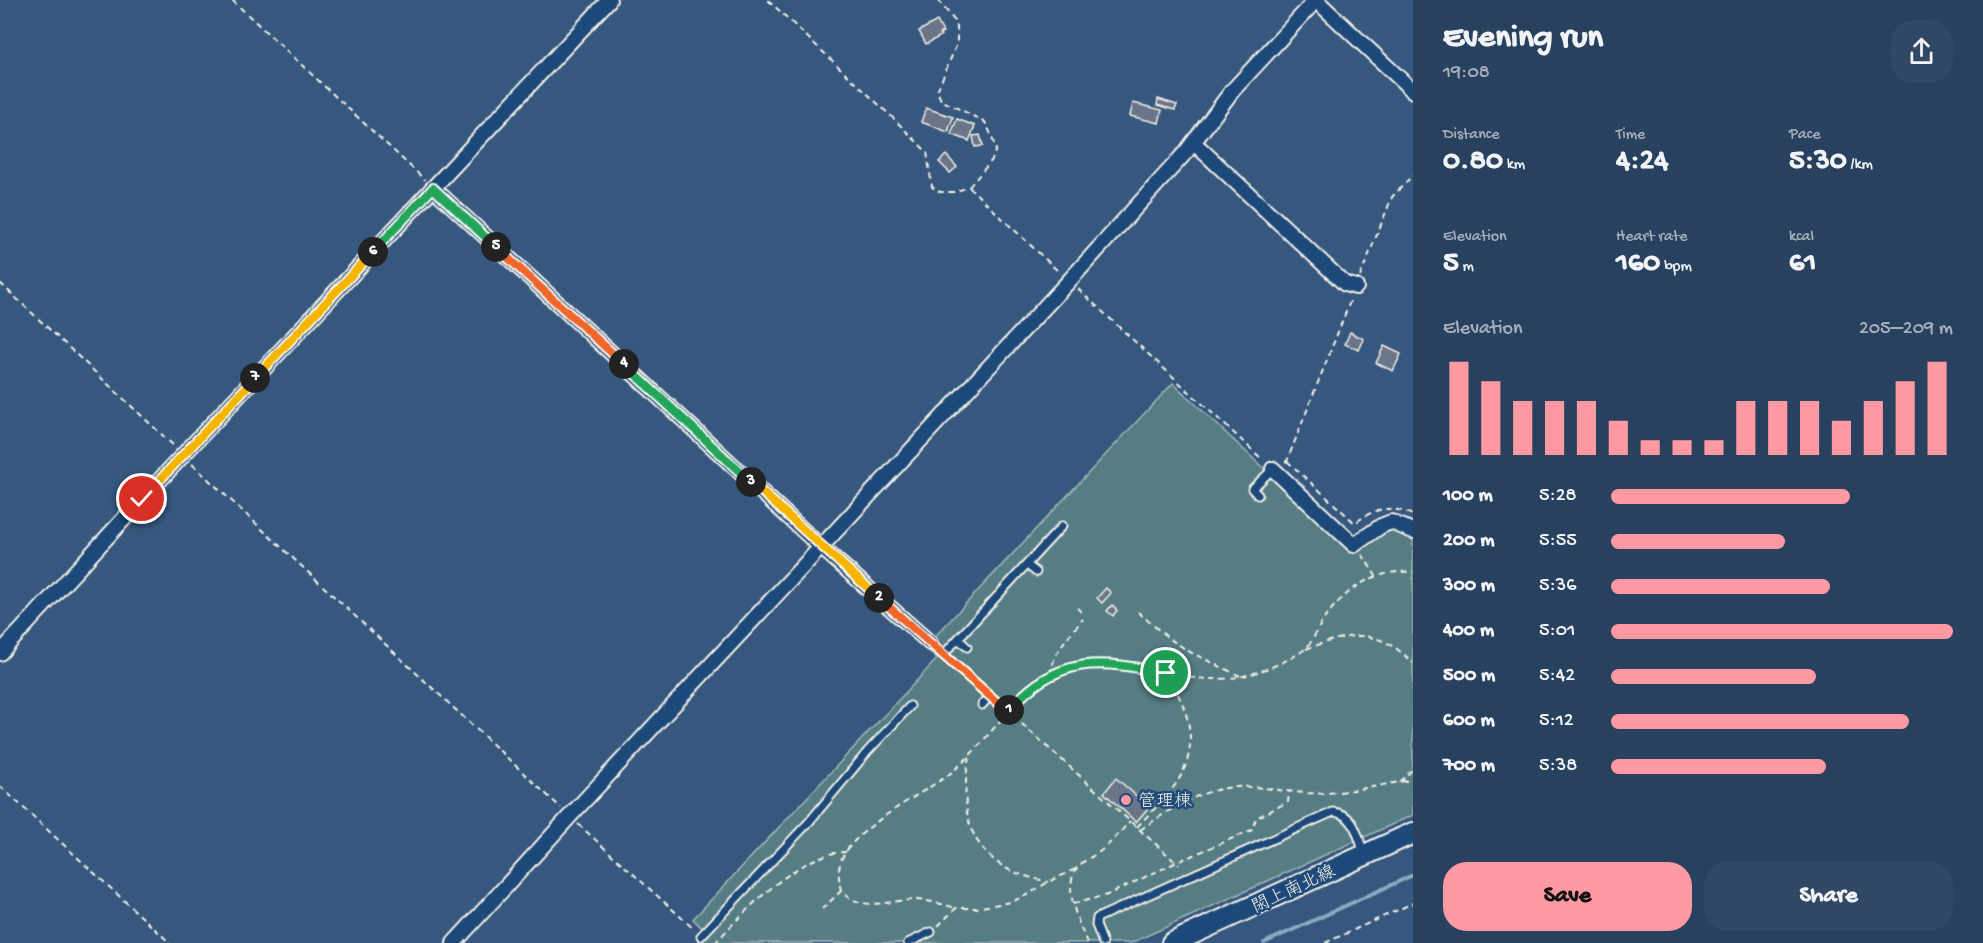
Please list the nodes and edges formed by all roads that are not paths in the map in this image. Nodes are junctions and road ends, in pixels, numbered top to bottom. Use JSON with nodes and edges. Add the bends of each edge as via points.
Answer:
{"nodes":[{"id":1,"x":609,"y":0,"type":"edge"},
{"id":2,"x":1316,"y":0,"type":"edge"},
{"id":3,"x":1413,"y":91,"type":"edge"},
{"id":4,"x":1194,"y":143,"type":"junction"},
{"id":5,"x":433,"y":188,"type":"junction"},
{"id":6,"x":1356,"y":287,"type":"road end"},
{"id":7,"x":1273,"y":469,"type":"joint"},
{"id":8,"x":1258,"y":495,"type":"dead end"},
{"id":9,"x":1062,"y":526,"type":"dead end"},
{"id":10,"x":1413,"y":531,"type":"edge"},
{"id":11,"x":821,"y":547,"type":"junction"},
{"id":12,"x":1027,"y":565,"type":"junction"},
{"id":13,"x":1036,"y":572,"type":"dead end"},
{"id":14,"x":958,"y":639,"type":"junction"},
{"id":15,"x":930,"y":643,"type":"joint"},
{"id":16,"x":967,"y":647,"type":"dead end"},
{"id":17,"x":0,"y":653,"type":"edge"},
{"id":18,"x":943,"y":655,"type":"junction"},
{"id":19,"x":990,"y":696,"type":"junction"},
{"id":20,"x":982,"y":705,"type":"dead end"},
{"id":21,"x":910,"y":706,"type":"dead end"},
{"id":22,"x":1008,"y":712,"type":"road end"},
{"id":23,"x":1413,"y":833,"type":"edge"},
{"id":24,"x":1365,"y":855,"type":"junction"},
{"id":25,"x":931,"y":932,"type":"road end"},
{"id":26,"x":701,"y":936,"type":"road end"},
{"id":27,"x":454,"y":943,"type":"edge"},
{"id":28,"x":908,"y":943,"type":"edge"},
{"id":29,"x":1103,"y":943,"type":"edge"},
{"id":30,"x":1172,"y":943,"type":"edge"}],
"edges":[{"from":1,"to":5,"type":"street"},
{"from":2,"to":3,"type":"street"},
{"from":2,"to":4,"type":"street","via":[[1232,91]]},
{"from":4,"to":6,"type":"street","via":[[1345,284]]},
{"from":4,"to":11,"type":"street"},
{"from":5,"to":11,"type":"street"},
{"from":5,"to":17,"type":"street"},
{"from":7,"to":8,"type":"lane","via":[[1252,489]]},
{"from":7,"to":10,"type":"street","via":[[1354,545],[1392,522]]},
{"from":9,"to":12,"type":"lane"},
{"from":11,"to":15,"type":"street"},
{"from":11,"to":27,"type":"street"},
{"from":12,"to":13,"type":"lane"},
{"from":12,"to":14,"type":"lane"},
{"from":14,"to":16,"type":"lane"},
{"from":14,"to":18,"type":"lane"},
{"from":15,"to":18,"type":"lane"},
{"from":18,"to":19,"type":"lane"},
{"from":19,"to":20,"type":"lane"},
{"from":19,"to":22,"type":"lane"},
{"from":21,"to":26,"type":"lane"},
{"from":23,"to":24,"type":"street","name":"閖上南北線"},
{"from":24,"to":29,"type":"lane","via":[[1349,818],[1333,812],[1097,918]]},
{"from":24,"to":30,"type":"street","name":"閖上南北線"},
{"from":25,"to":28,"type":"lane"}]}
